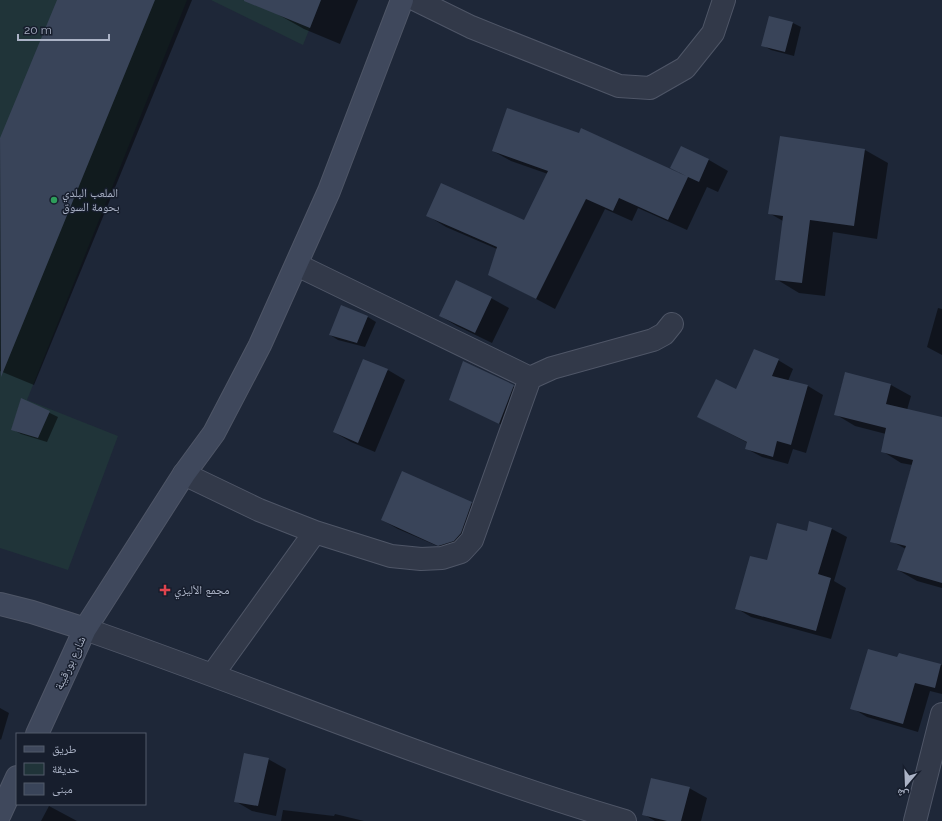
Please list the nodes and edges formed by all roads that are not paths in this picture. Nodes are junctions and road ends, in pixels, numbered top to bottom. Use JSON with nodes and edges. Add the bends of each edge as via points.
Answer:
{"nodes":[{"id":1,"x":402,"y":0,"type":"edge"},
{"id":2,"x":416,"y":0,"type":"edge"},
{"id":3,"x":724,"y":0,"type":"edge"},
{"id":4,"x":297,"y":265,"type":"junction"},
{"id":5,"x":672,"y":324,"type":"dead end"},
{"id":6,"x":530,"y":378,"type":"junction"},
{"id":7,"x":184,"y":474,"type":"junction"},
{"id":8,"x":315,"y":532,"type":"junction"},
{"id":9,"x":0,"y":604,"type":"edge"},
{"id":10,"x":85,"y":629,"type":"junction"},
{"id":11,"x":213,"y":674,"type":"junction"},
{"id":12,"x":942,"y":714,"type":"edge"},
{"id":13,"x":37,"y":733,"type":"edge"},
{"id":14,"x":16,"y":779,"type":"edge"},
{"id":15,"x":0,"y":814,"type":"edge"},
{"id":16,"x":625,"y":821,"type":"edge"},
{"id":17,"x":915,"y":821,"type":"edge"}],
"edges":[{"from":1,"to":4,"type":"street","via":[[330,191]]},
{"from":2,"to":3,"type":"street","via":[[471,27],[619,86],[650,88],[685,68],[713,34]]},
{"from":4,"to":6,"type":"street"},
{"from":4,"to":7,"type":"street","via":[[260,345],[214,433]]},
{"from":5,"to":6,"type":"street","via":[[664,334],[653,340],[552,368]]},
{"from":6,"to":8,"type":"street","via":[[472,540],[461,552],[442,558],[391,556]]},
{"from":7,"to":8,"type":"street","via":[[259,510]]},
{"from":7,"to":10,"type":"street"},
{"from":8,"to":11,"type":"street"},
{"from":9,"to":10,"type":"street","name":"شارع بورقيبة"},
{"from":10,"to":11,"type":"street"},
{"from":10,"to":13,"type":"street","name":"شارع بورقيبة"},
{"from":11,"to":16,"type":"street","via":[[474,773]]},
{"from":12,"to":17,"type":"street"},
{"from":14,"to":15,"type":"street"}]}
